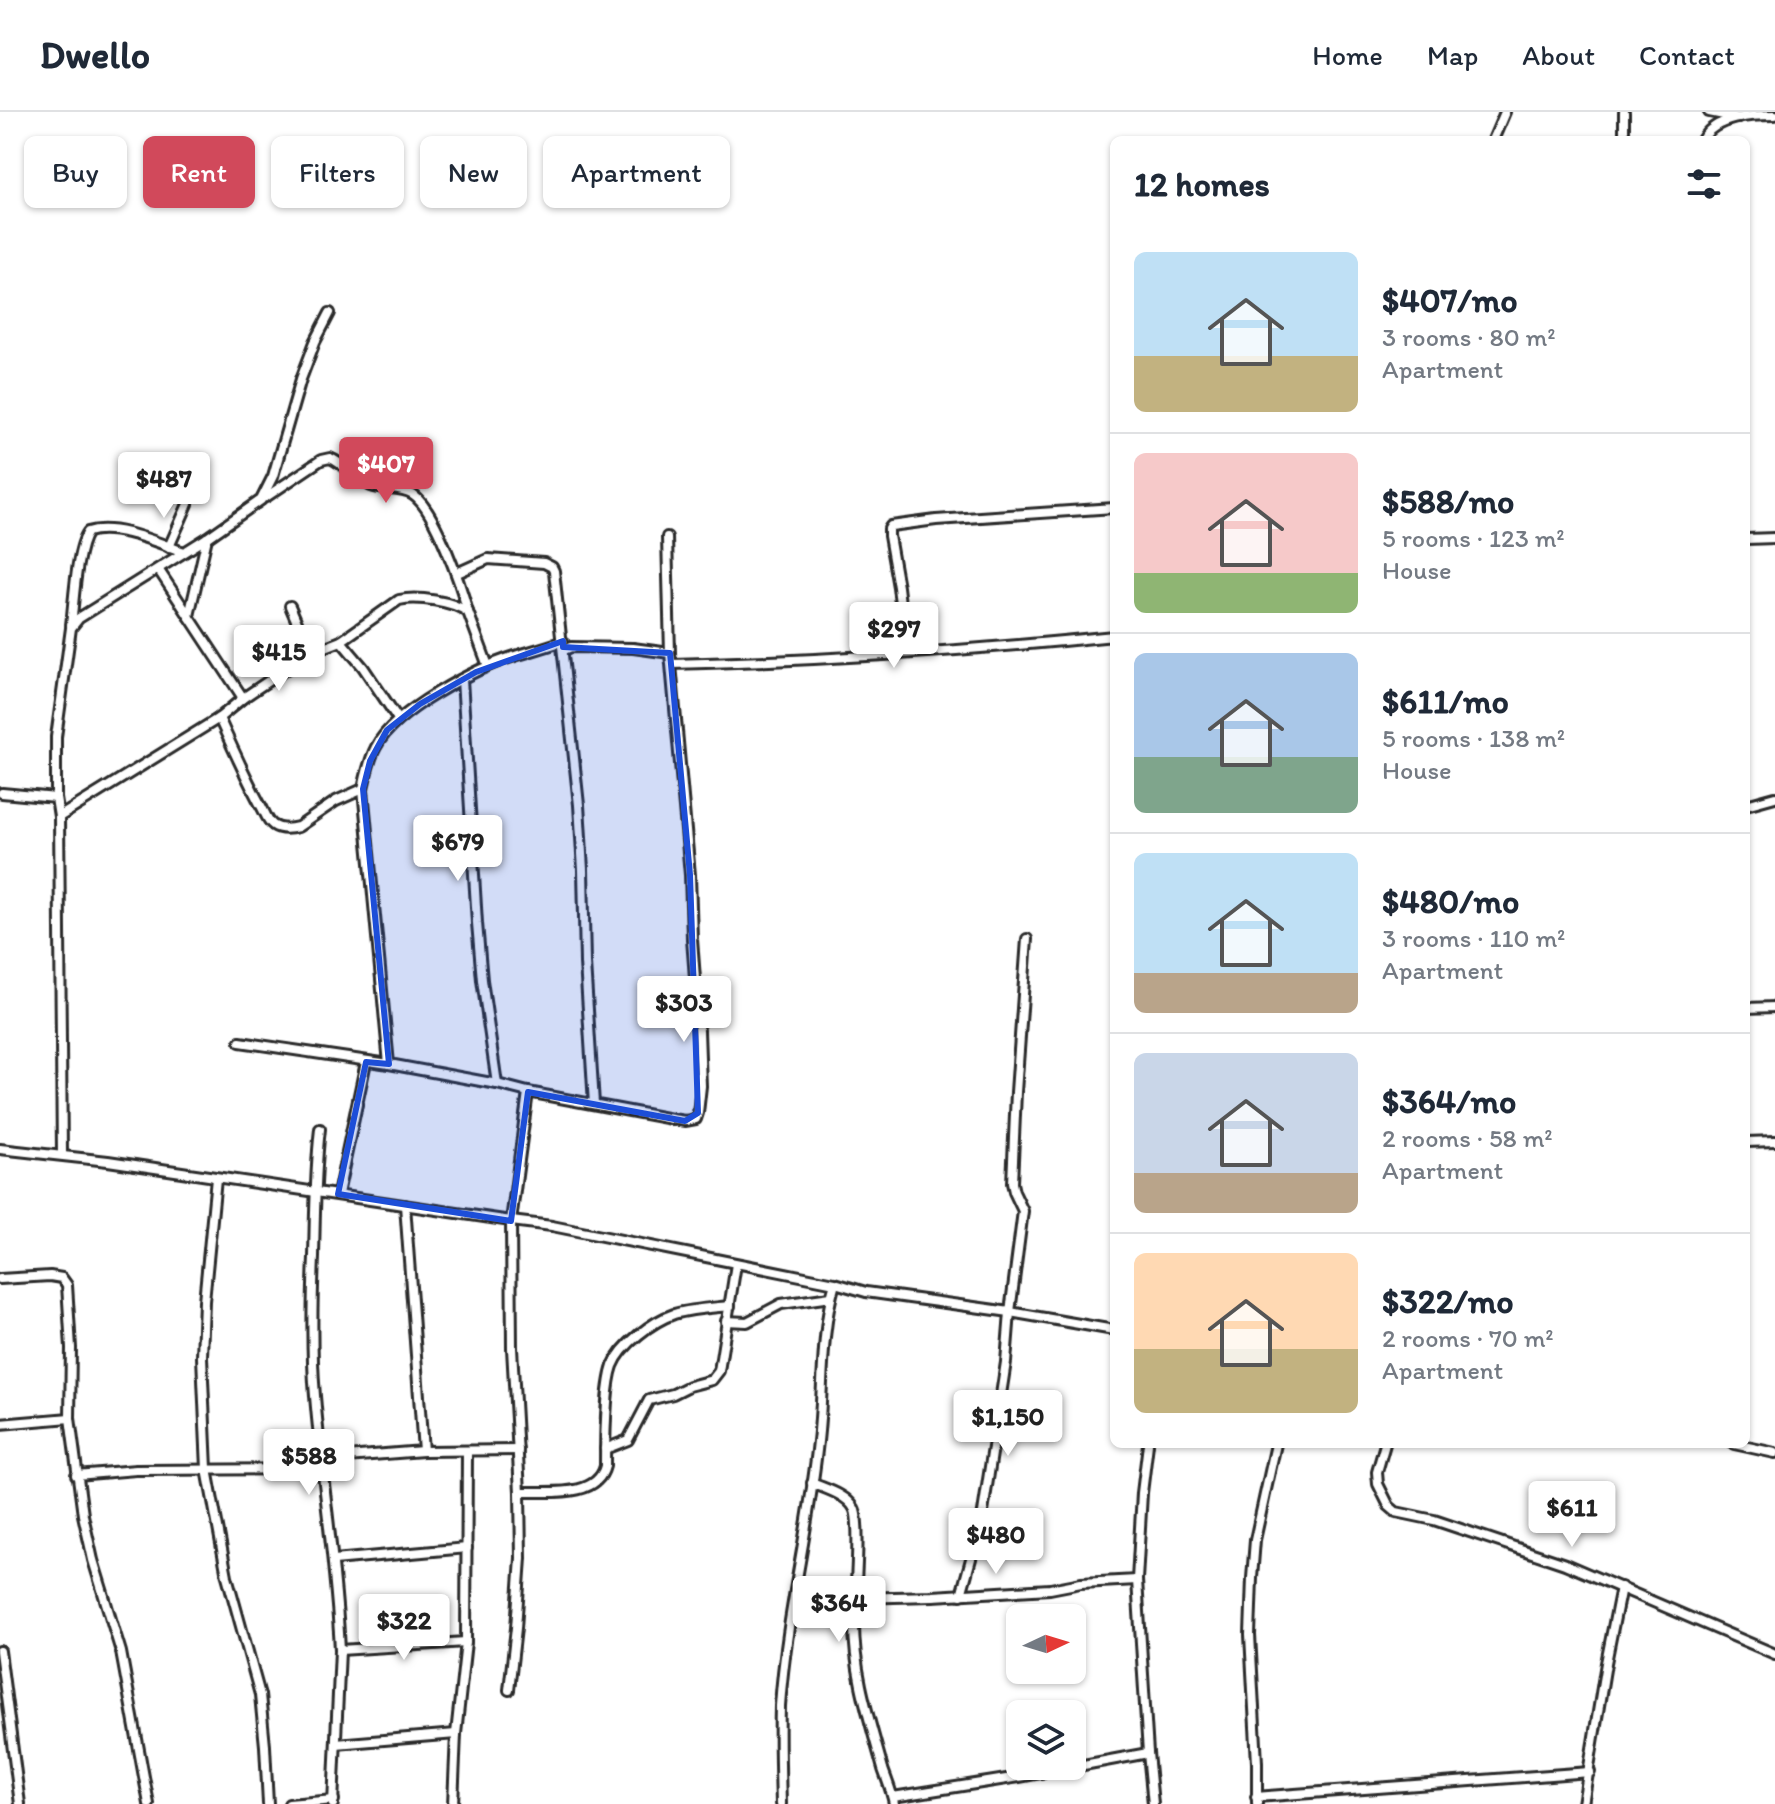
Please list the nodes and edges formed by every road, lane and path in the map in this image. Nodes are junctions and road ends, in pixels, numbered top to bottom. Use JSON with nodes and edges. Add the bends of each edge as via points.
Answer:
{"nodes":[{"id":1,"x":1505,"y":112,"type":"edge"},
{"id":2,"x":1624,"y":112,"type":"edge"},
{"id":3,"x":1709,"y":112,"type":"edge"},
{"id":4,"x":1775,"y":115,"type":"edge"},
{"id":5,"x":1740,"y":118,"type":"junction"},
{"id":6,"x":1495,"y":136,"type":"edge"},
{"id":7,"x":1624,"y":136,"type":"edge"},
{"id":8,"x":1705,"y":136,"type":"edge"},
{"id":9,"x":330,"y":313,"type":"dead end"},
{"id":10,"x":261,"y":500,"type":"junction"},
{"id":11,"x":188,"y":504,"type":"dead end"},
{"id":12,"x":1110,"y":508,"type":"edge"},
{"id":13,"x":667,"y":537,"type":"dead end"},
{"id":14,"x":207,"y":538,"type":"junction"},
{"id":15,"x":1775,"y":538,"type":"edge"},
{"id":16,"x":1750,"y":539,"type":"edge"},
{"id":17,"x":169,"y":547,"type":"junction"},
{"id":18,"x":184,"y":552,"type":"junction"},
{"id":19,"x":158,"y":569,"type":"junction"},
{"id":20,"x":457,"y":573,"type":"junction"},
{"id":21,"x":290,"y":606,"type":"dead end"},
{"id":22,"x":468,"y":612,"type":"junction"},
{"id":23,"x":189,"y":617,"type":"junction"},
{"id":24,"x":71,"y":628,"type":"junction"},
{"id":25,"x":1110,"y":636,"type":"edge"},
{"id":26,"x":341,"y":641,"type":"junction"},
{"id":27,"x":563,"y":645,"type":"junction"},
{"id":28,"x":310,"y":653,"type":"junction"},
{"id":29,"x":670,"y":653,"type":"junction"},
{"id":30,"x":906,"y":653,"type":"junction"},
{"id":31,"x":672,"y":664,"type":"junction"},
{"id":32,"x":488,"y":666,"type":"junction"},
{"id":33,"x":462,"y":679,"type":"junction"},
{"id":34,"x":243,"y":698,"type":"junction"},
{"id":35,"x":219,"y":718,"type":"junction"},
{"id":36,"x":398,"y":719,"type":"junction"},
{"id":37,"x":363,"y":789,"type":"junction"},
{"id":38,"x":2,"y":793,"type":"edge"},
{"id":39,"x":1775,"y":797,"type":"edge"},
{"id":40,"x":56,"y":798,"type":"junction"},
{"id":41,"x":1750,"y":804,"type":"edge"},
{"id":42,"x":59,"y":817,"type":"junction"},
{"id":43,"x":1027,"y":939,"type":"dead end"},
{"id":44,"x":1775,"y":1007,"type":"edge"},
{"id":45,"x":1750,"y":1008,"type":"edge"},
{"id":46,"x":240,"y":1042,"type":"dead end"},
{"id":47,"x":366,"y":1062,"type":"junction"},
{"id":48,"x":389,"y":1064,"type":"junction"},
{"id":49,"x":497,"y":1084,"type":"junction"},
{"id":50,"x":528,"y":1092,"type":"junction"},
{"id":51,"x":594,"y":1104,"type":"junction"},
{"id":52,"x":320,"y":1129,"type":"dead end"},
{"id":53,"x":1775,"y":1141,"type":"edge"},
{"id":54,"x":1750,"y":1142,"type":"edge"},
{"id":55,"x":0,"y":1149,"type":"edge"},
{"id":56,"x":62,"y":1155,"type":"junction"},
{"id":57,"x":216,"y":1178,"type":"junction"},
{"id":58,"x":316,"y":1191,"type":"junction"},
{"id":59,"x":338,"y":1194,"type":"junction"},
{"id":60,"x":405,"y":1205,"type":"junction"},
{"id":61,"x":511,"y":1221,"type":"junction"},
{"id":62,"x":736,"y":1264,"type":"junction"},
{"id":63,"x":0,"y":1279,"type":"edge"},
{"id":64,"x":835,"y":1283,"type":"junction"},
{"id":65,"x":831,"y":1297,"type":"junction"},
{"id":66,"x":730,"y":1306,"type":"junction"},
{"id":67,"x":1010,"y":1312,"type":"junction"},
{"id":68,"x":726,"y":1321,"type":"junction"},
{"id":69,"x":1110,"y":1329,"type":"edge"},
{"id":70,"x":70,"y":1418,"type":"junction"},
{"id":71,"x":0,"y":1424,"type":"edge"},
{"id":72,"x":1148,"y":1448,"type":"edge"},
{"id":73,"x":1275,"y":1448,"type":"edge"},
{"id":74,"x":1384,"y":1448,"type":"edge"},
{"id":75,"x":1750,"y":1448,"type":"edge"},
{"id":76,"x":605,"y":1449,"type":"junction"},
{"id":77,"x":518,"y":1450,"type":"junction"},
{"id":78,"x":423,"y":1451,"type":"junction"},
{"id":79,"x":467,"y":1451,"type":"junction"},
{"id":80,"x":1775,"y":1453,"type":"edge"},
{"id":81,"x":321,"y":1464,"type":"junction"},
{"id":82,"x":207,"y":1469,"type":"junction"},
{"id":83,"x":76,"y":1475,"type":"junction"},
{"id":84,"x":812,"y":1483,"type":"junction"},
{"id":85,"x":520,"y":1492,"type":"junction"},
{"id":86,"x":467,"y":1548,"type":"junction"},
{"id":87,"x":334,"y":1560,"type":"junction"},
{"id":88,"x":1137,"y":1580,"type":"junction"},
{"id":89,"x":1621,"y":1587,"type":"junction"},
{"id":90,"x":961,"y":1595,"type":"junction"},
{"id":91,"x":855,"y":1598,"type":"junction"},
{"id":92,"x":466,"y":1642,"type":"junction"},
{"id":93,"x":340,"y":1650,"type":"junction"},
{"id":94,"x":0,"y":1651,"type":"edge"},
{"id":95,"x":1775,"y":1654,"type":"edge"},
{"id":96,"x":509,"y":1690,"type":"dead end"},
{"id":97,"x":456,"y":1734,"type":"junction"},
{"id":98,"x":336,"y":1744,"type":"junction"},
{"id":99,"x":1148,"y":1753,"type":"junction"},
{"id":100,"x":1590,"y":1772,"type":"junction"},
{"id":101,"x":893,"y":1800,"type":"edge"},
{"id":102,"x":1257,"y":1800,"type":"edge"},
{"id":103,"x":334,"y":1802,"type":"edge"},
{"id":104,"x":20,"y":1804,"type":"edge"},
{"id":105,"x":149,"y":1804,"type":"edge"},
{"id":106,"x":268,"y":1804,"type":"edge"},
{"id":107,"x":289,"y":1804,"type":"edge"},
{"id":108,"x":453,"y":1804,"type":"edge"},
{"id":109,"x":781,"y":1804,"type":"edge"},
{"id":110,"x":1153,"y":1804,"type":"edge"},
{"id":111,"x":1583,"y":1804,"type":"edge"}],
"edges":[{"from":1,"to":6,"type":"street"},
{"from":2,"to":7,"type":"street"},
{"from":3,"to":5,"type":"street"},
{"from":4,"to":5,"type":"street"},
{"from":5,"to":8,"type":"street"},
{"from":9,"to":10,"type":"street","via":[[301,379]]},
{"from":10,"to":14,"type":"street"},
{"from":10,"to":20,"type":"street","via":[[321,460],[334,459],[371,486],[414,495]]},
{"from":11,"to":17,"type":"street"},
{"from":12,"to":30,"type":"street","via":[[891,526]]},
{"from":13,"to":29,"type":"street"},
{"from":14,"to":18,"type":"street"},
{"from":14,"to":23,"type":"street"},
{"from":15,"to":16,"type":"street"},
{"from":17,"to":18,"type":"street"},
{"from":17,"to":24,"type":"street","via":[[117,531],[88,532]]},
{"from":18,"to":19,"type":"street"},
{"from":19,"to":23,"type":"street"},
{"from":19,"to":24,"type":"street"},
{"from":20,"to":22,"type":"street"},
{"from":20,"to":27,"type":"street","via":[[488,559],[548,565],[554,571]]},
{"from":21,"to":28,"type":"street"},
{"from":22,"to":26,"type":"street","via":[[427,599],[403,599]]},
{"from":22,"to":32,"type":"street"},
{"from":23,"to":34,"type":"street"},
{"from":24,"to":40,"type":"street","via":[[56,737]]},
{"from":25,"to":30,"type":"street"},
{"from":26,"to":28,"type":"street"},
{"from":26,"to":36,"type":"street"},
{"from":27,"to":29,"type":"street"},
{"from":27,"to":32,"type":"street"},
{"from":27,"to":51,"type":"street","via":[[579,805]]},
{"from":28,"to":34,"type":"street"},
{"from":29,"to":31,"type":"street"},
{"from":30,"to":31,"type":"street"},
{"from":31,"to":51,"type":"street","via":[[690,875],[698,1113],[696,1119],[685,1121]]},
{"from":32,"to":33,"type":"street"},
{"from":33,"to":36,"type":"street"},
{"from":33,"to":49,"type":"street","via":[[478,938]]},
{"from":34,"to":35,"type":"street"},
{"from":35,"to":37,"type":"street","via":[[276,827],[298,827]]},
{"from":35,"to":42,"type":"street"},
{"from":36,"to":37,"type":"street","via":[[376,746]]},
{"from":37,"to":48,"type":"street"},
{"from":38,"to":40,"type":"street"},
{"from":39,"to":41,"type":"street"},
{"from":40,"to":42,"type":"street"},
{"from":42,"to":56,"type":"street"},
{"from":43,"to":67,"type":"street","via":[[1012,1183],[1023,1209]]},
{"from":44,"to":45,"type":"street"},
{"from":46,"to":47,"type":"street"},
{"from":47,"to":48,"type":"street"},
{"from":47,"to":59,"type":"street"},
{"from":48,"to":49,"type":"street"},
{"from":49,"to":50,"type":"street"},
{"from":50,"to":51,"type":"street"},
{"from":50,"to":61,"type":"street"},
{"from":52,"to":58,"type":"street"},
{"from":53,"to":54,"type":"street"},
{"from":55,"to":56,"type":"street"},
{"from":56,"to":57,"type":"street"},
{"from":57,"to":58,"type":"street"},
{"from":57,"to":82,"type":"street","via":[[204,1301]]},
{"from":58,"to":59,"type":"street"},
{"from":58,"to":81,"type":"street","via":[[312,1347]]},
{"from":59,"to":60,"type":"street"},
{"from":60,"to":61,"type":"street"},
{"from":60,"to":78,"type":"street"},
{"from":61,"to":62,"type":"street"},
{"from":61,"to":77,"type":"street"},
{"from":62,"to":64,"type":"street"},
{"from":62,"to":66,"type":"street"},
{"from":63,"to":70,"type":"street","via":[[50,1276],[66,1281]]},
{"from":64,"to":65,"type":"street"},
{"from":64,"to":67,"type":"street"},
{"from":65,"to":68,"type":"street","via":[[781,1304],[747,1322]]},
{"from":65,"to":84,"type":"street"},
{"from":66,"to":68,"type":"street"},
{"from":66,"to":76,"type":"street","via":[[657,1321],[618,1356]]},
{"from":67,"to":69,"type":"street"},
{"from":67,"to":90,"type":"street","via":[[982,1519]]},
{"from":68,"to":76,"type":"street","via":[[714,1378],[649,1400],[628,1440]]},
{"from":70,"to":71,"type":"street"},
{"from":70,"to":83,"type":"street"},
{"from":72,"to":88,"type":"street"},
{"from":73,"to":102,"type":"street","via":[[1252,1578]]},
{"from":74,"to":89,"type":"street","via":[[1378,1484],[1396,1512],[1434,1520]]},
{"from":75,"to":80,"type":"street"},
{"from":76,"to":85,"type":"street","via":[[599,1481],[576,1490]]},
{"from":77,"to":79,"type":"street"},
{"from":77,"to":85,"type":"street"},
{"from":78,"to":79,"type":"street"},
{"from":78,"to":81,"type":"street"},
{"from":79,"to":86,"type":"street"},
{"from":81,"to":82,"type":"street"},
{"from":81,"to":87,"type":"street"},
{"from":82,"to":83,"type":"street"},
{"from":82,"to":106,"type":"street","via":[[227,1576],[260,1695]]},
{"from":83,"to":105,"type":"street","via":[[93,1560],[121,1652]]},
{"from":84,"to":91,"type":"street","via":[[840,1495],[856,1511]]},
{"from":84,"to":109,"type":"street","via":[[780,1707]]},
{"from":85,"to":96,"type":"street","via":[[520,1583]]},
{"from":86,"to":87,"type":"street"},
{"from":86,"to":92,"type":"street"},
{"from":87,"to":93,"type":"street"},
{"from":88,"to":90,"type":"street"},
{"from":88,"to":99,"type":"street"},
{"from":89,"to":95,"type":"street"},
{"from":89,"to":100,"type":"street"},
{"from":90,"to":91,"type":"street"},
{"from":91,"to":101,"type":"street","via":[[861,1689]]},
{"from":92,"to":93,"type":"street"},
{"from":92,"to":97,"type":"street"},
{"from":93,"to":98,"type":"street"},
{"from":94,"to":104,"type":"street"},
{"from":97,"to":98,"type":"street"},
{"from":97,"to":108,"type":"street"},
{"from":98,"to":103,"type":"street"},
{"from":99,"to":101,"type":"street"},
{"from":99,"to":110,"type":"street"},
{"from":100,"to":102,"type":"street"},
{"from":100,"to":111,"type":"street"},
{"from":103,"to":107,"type":"street"}]}
